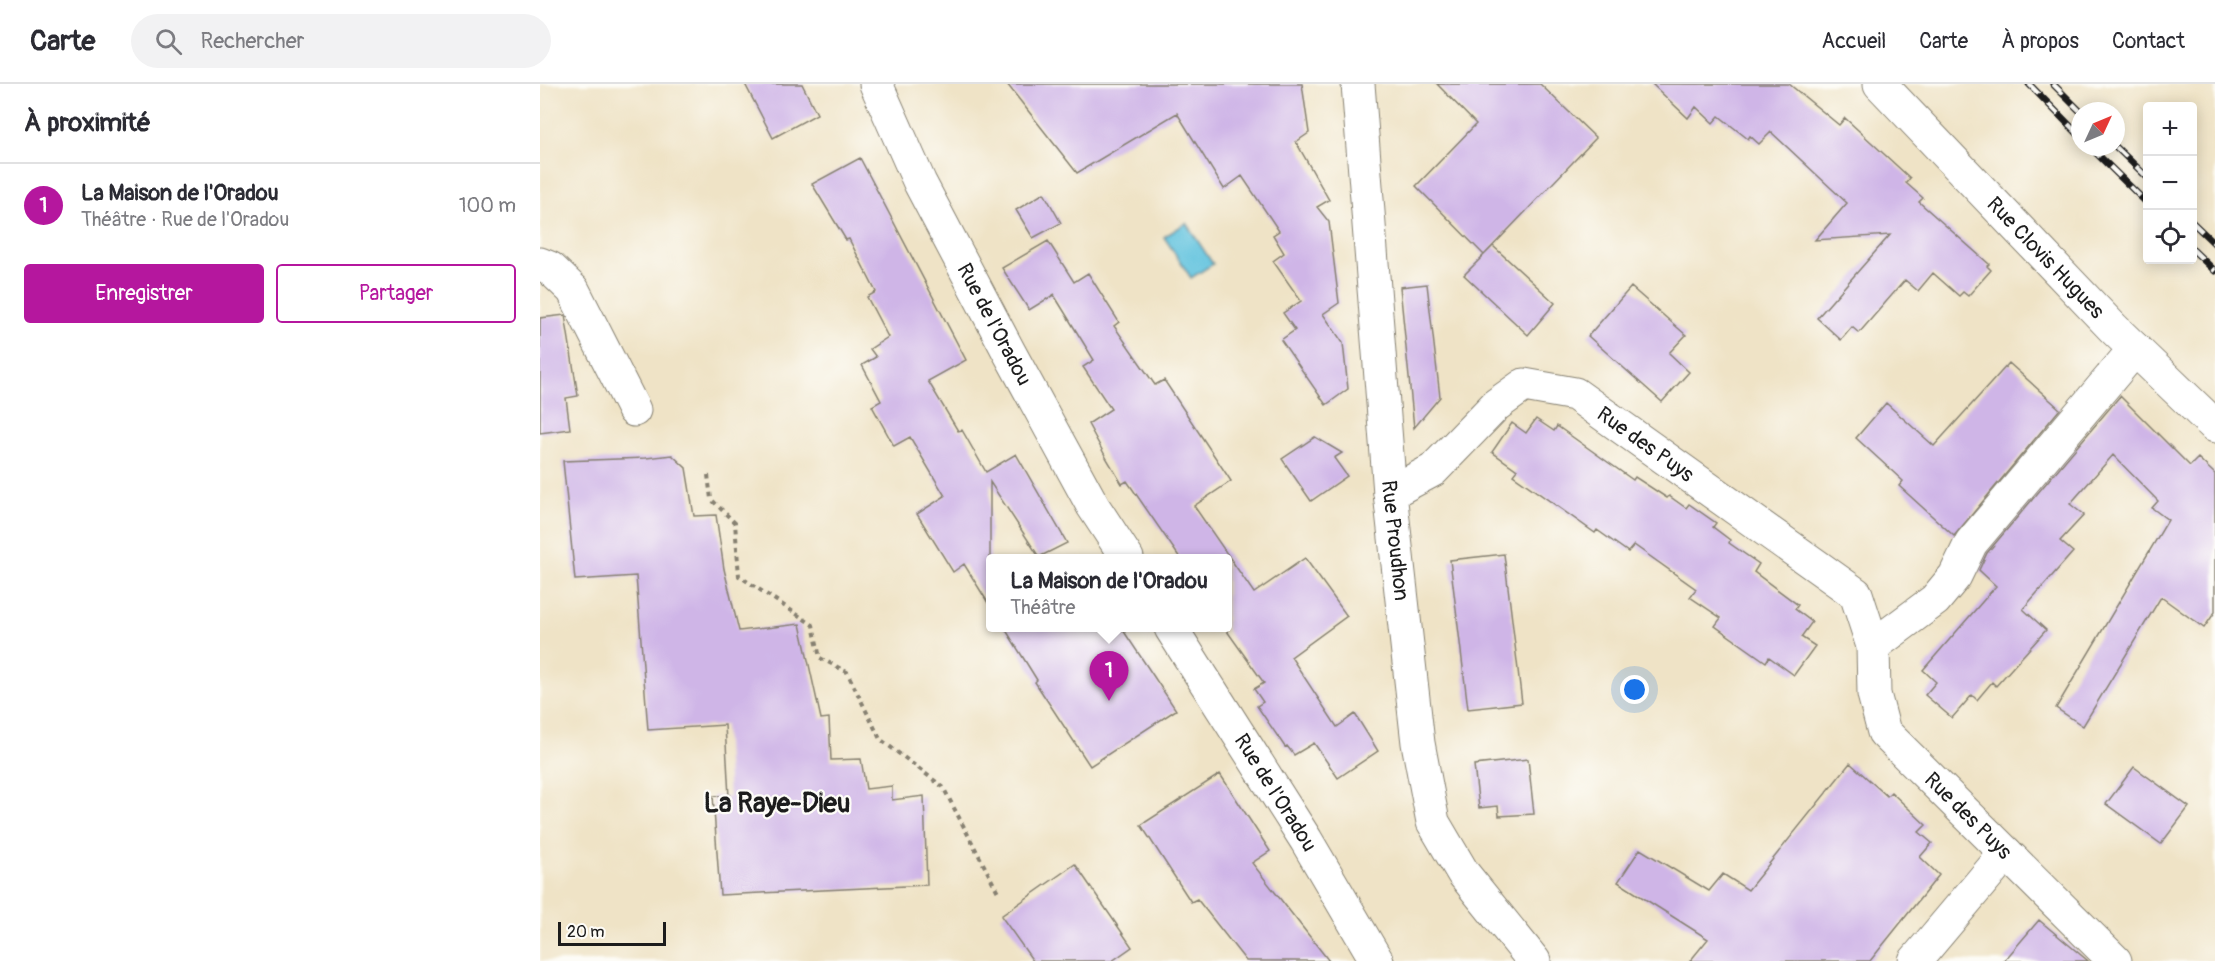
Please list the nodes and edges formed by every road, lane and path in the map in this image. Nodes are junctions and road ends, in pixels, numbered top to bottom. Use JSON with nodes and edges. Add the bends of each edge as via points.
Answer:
{"nodes":[{"id":1,"x":876,"y":84,"type":"edge"},
{"id":2,"x":1358,"y":84,"type":"edge"},
{"id":3,"x":1880,"y":84,"type":"edge"},
{"id":4,"x":540,"y":264,"type":"edge"},
{"id":5,"x":2135,"y":349,"type":"junction"},
{"id":6,"x":634,"y":410,"type":"dead end"},
{"id":7,"x":2215,"y":426,"type":"edge"},
{"id":8,"x":708,"y":475,"type":"dead end"},
{"id":9,"x":1390,"y":492,"type":"junction"},
{"id":10,"x":1124,"y":554,"type":"edge"},
{"id":11,"x":1174,"y":632,"type":"edge"},
{"id":12,"x":1872,"y":645,"type":"junction"},
{"id":13,"x":2006,"y":853,"type":"junction"},
{"id":14,"x":998,"y":892,"type":"dead end"},
{"id":15,"x":1377,"y":961,"type":"edge"},
{"id":16,"x":1534,"y":961,"type":"edge"},
{"id":17,"x":1915,"y":961,"type":"edge"},
{"id":18,"x":2115,"y":961,"type":"edge"}],
"edges":[{"from":1,"to":10,"type":"street","name":"Rue de l'Oradou","via":[[920,183],[1009,352],[1093,506]]},
{"from":2,"to":9,"type":"street","name":"Rue Proudhon"},
{"from":3,"to":5,"type":"street","name":"Rue Clovis Hugues"},
{"from":4,"to":6,"type":"street","via":[[550,268],[573,290]]},
{"from":5,"to":7,"type":"street","name":"Rue Clovis Hugues"},
{"from":5,"to":12,"type":"street","via":[[1971,543],[1955,576],[1935,600]]},
{"from":8,"to":14,"type":"path","via":[[711,499],[735,523],[739,576],[813,625],[820,658],[847,672],[880,739],[943,788]]},
{"from":9,"to":12,"type":"street","name":"Rue des Puys","via":[[1433,470],[1496,405],[1524,385],[1575,394],[1856,594]]},
{"from":9,"to":16,"type":"street","name":"Rue Proudhon","via":[[1418,743],[1433,822],[1463,873]]},
{"from":11,"to":15,"type":"street","name":"Rue de l'Oradou","via":[[1306,840]]},
{"from":12,"to":13,"type":"street","name":"Rue des Puys","via":[[1874,694],[1884,732]]},
{"from":13,"to":17,"type":"street"},
{"from":13,"to":18,"type":"street","name":"Rue des Puys"}]}
